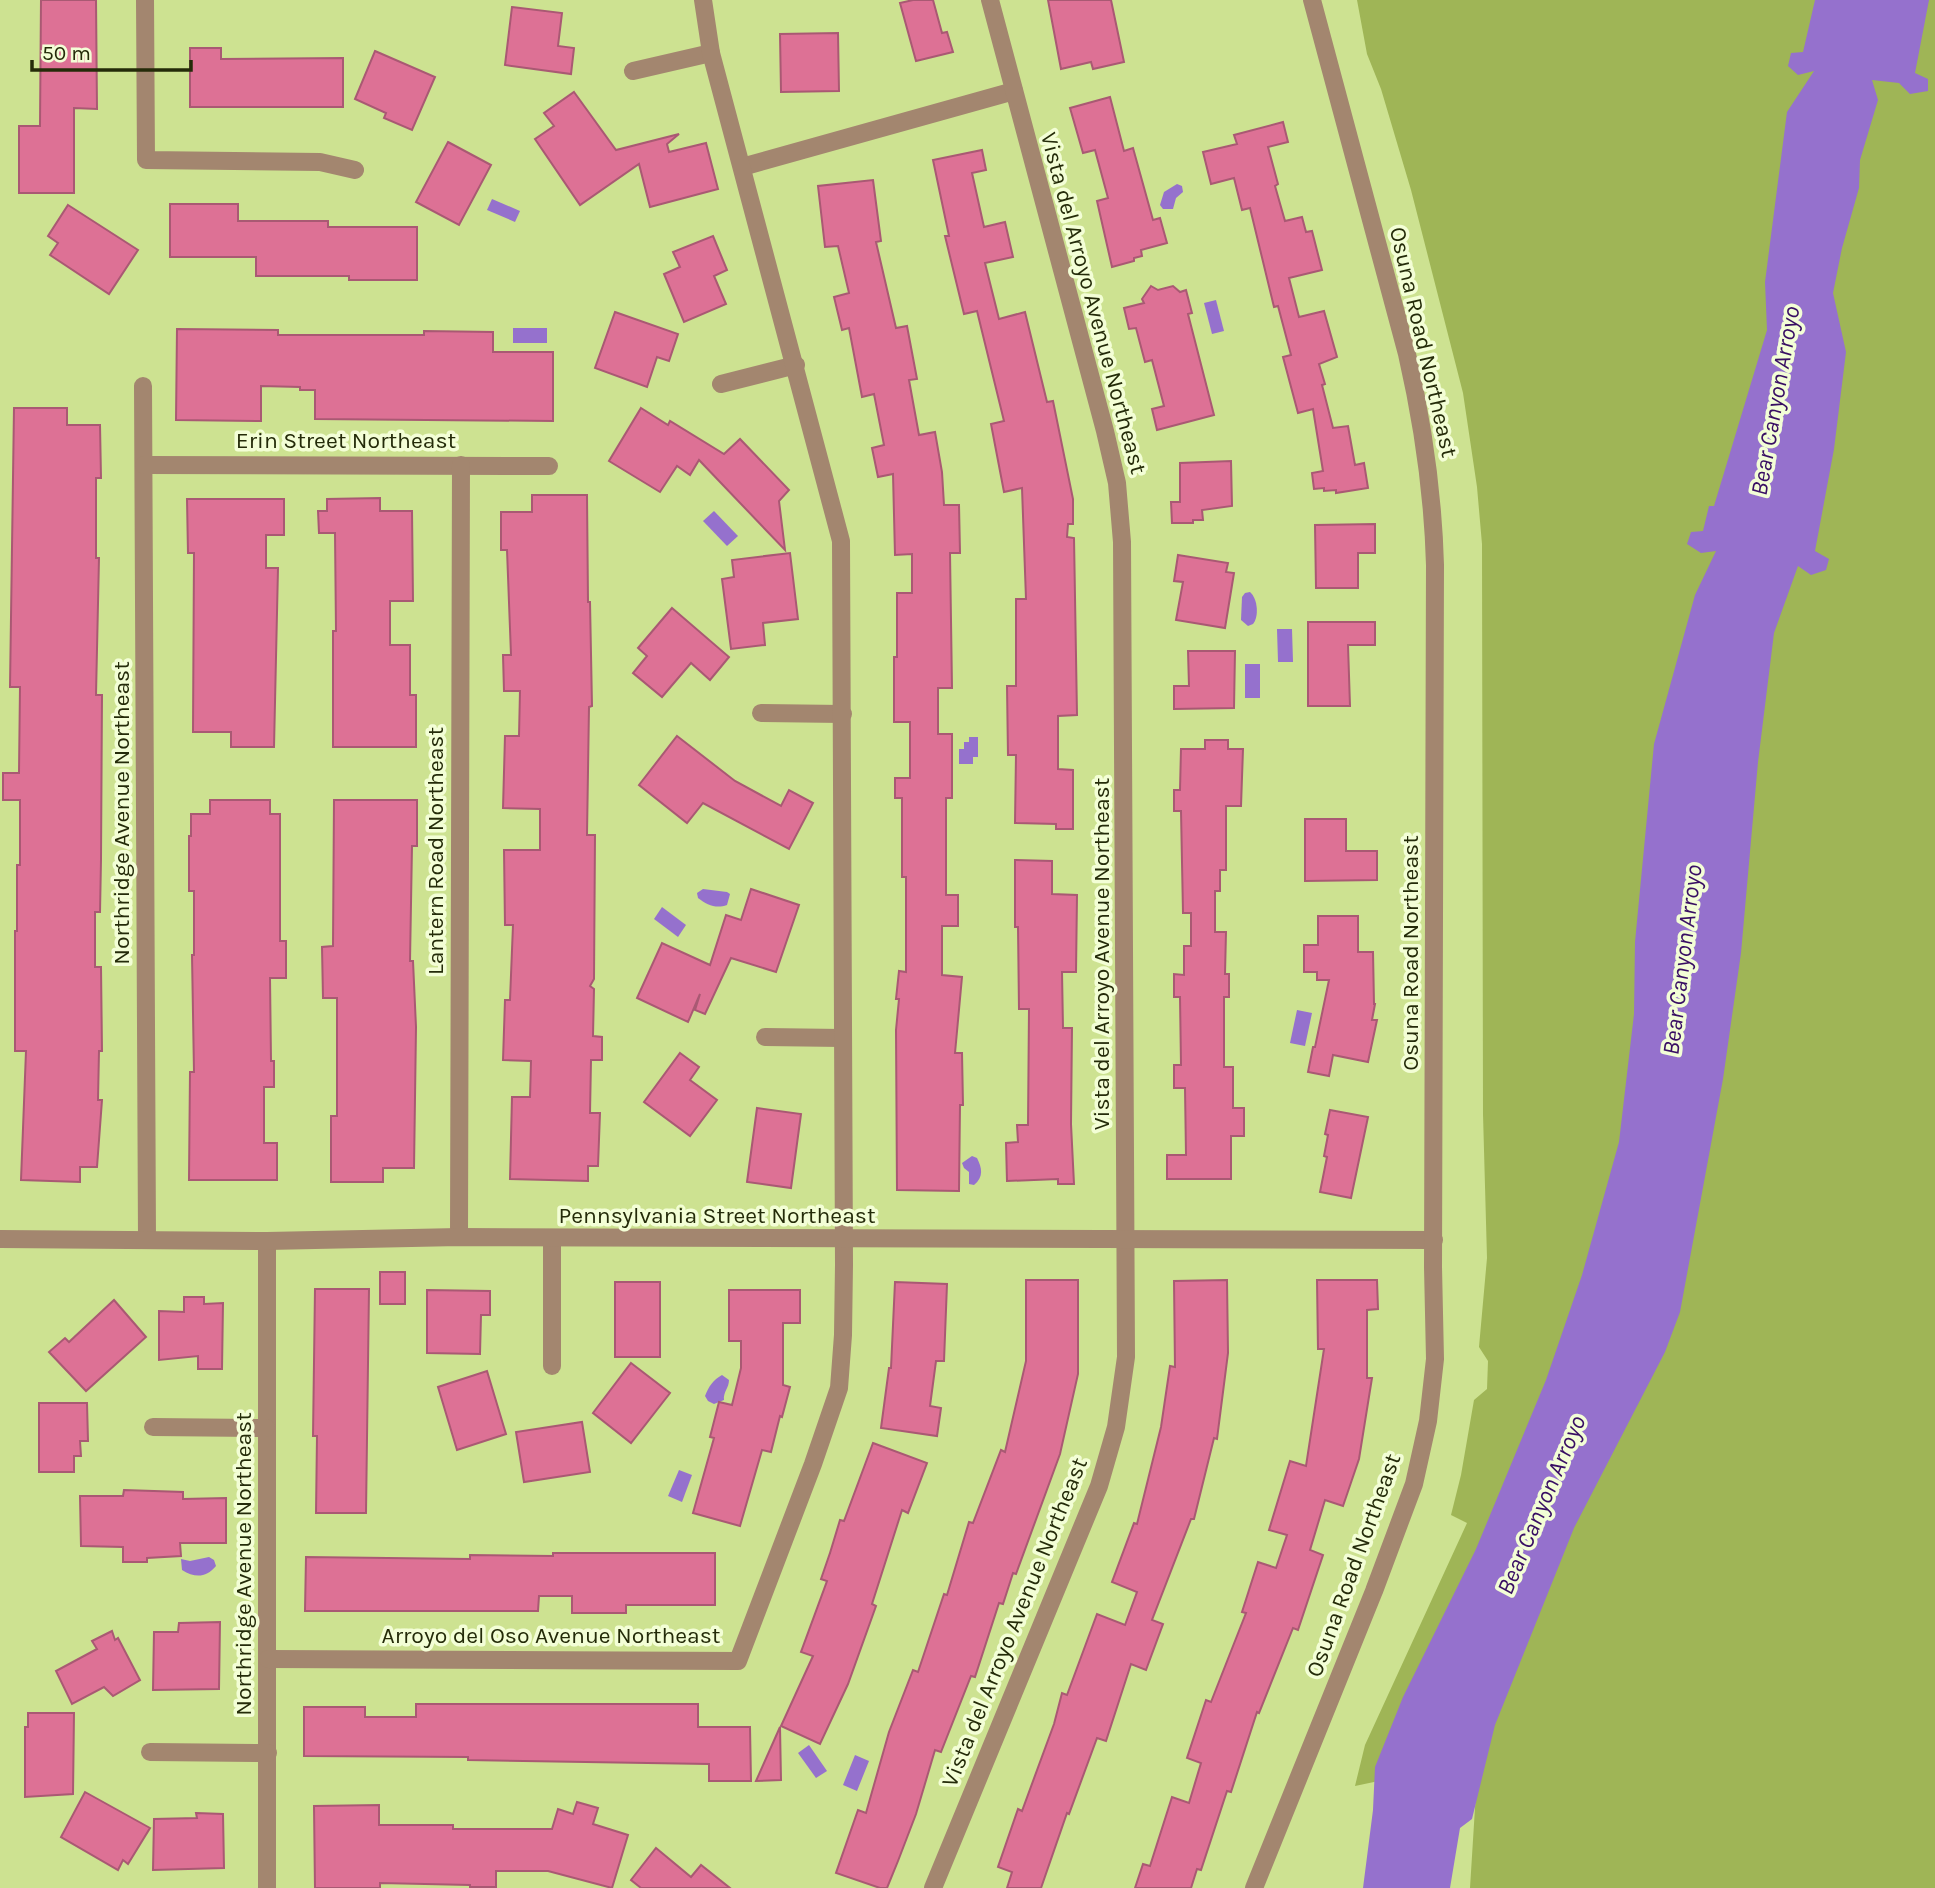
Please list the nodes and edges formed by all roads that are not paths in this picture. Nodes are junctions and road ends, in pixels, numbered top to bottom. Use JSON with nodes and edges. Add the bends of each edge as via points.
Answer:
{"nodes":[{"id":1,"x":145,"y":0,"type":"edge"},
{"id":2,"x":703,"y":0,"type":"edge"},
{"id":3,"x":990,"y":0,"type":"edge"},
{"id":4,"x":1312,"y":0,"type":"edge"},
{"id":5,"x":711,"y":54,"type":"junction"},
{"id":6,"x":634,"y":71,"type":"dead end"},
{"id":7,"x":1014,"y":91,"type":"junction"},
{"id":8,"x":742,"y":167,"type":"junction"},
{"id":9,"x":355,"y":170,"type":"dead end"},
{"id":10,"x":796,"y":365,"type":"junction"},
{"id":11,"x":721,"y":384,"type":"dead end"},
{"id":12,"x":143,"y":386,"type":"dead end"},
{"id":13,"x":144,"y":465,"type":"junction"},
{"id":14,"x":461,"y":465,"type":"junction"},
{"id":15,"x":549,"y":466,"type":"dead end"},
{"id":16,"x":761,"y":713,"type":"dead end"},
{"id":17,"x":843,"y":714,"type":"junction"},
{"id":18,"x":765,"y":1037,"type":"dead end"},
{"id":19,"x":842,"y":1038,"type":"junction"},
{"id":20,"x":459,"y":1237,"type":"junction"},
{"id":21,"x":552,"y":1238,"type":"junction"},
{"id":22,"x":0,"y":1239,"type":"edge"},
{"id":23,"x":147,"y":1239,"type":"junction"},
{"id":24,"x":1126,"y":1239,"type":"junction"},
{"id":25,"x":844,"y":1240,"type":"junction"},
{"id":26,"x":1434,"y":1240,"type":"junction"},
{"id":27,"x":267,"y":1241,"type":"junction"},
{"id":28,"x":552,"y":1366,"type":"dead end"},
{"id":29,"x":153,"y":1427,"type":"dead end"},
{"id":30,"x":266,"y":1428,"type":"junction"},
{"id":31,"x":268,"y":1659,"type":"junction"},
{"id":32,"x":149,"y":1752,"type":"dead end"},
{"id":33,"x":268,"y":1753,"type":"junction"},
{"id":34,"x":267,"y":1888,"type":"edge"},
{"id":35,"x":933,"y":1888,"type":"edge"},
{"id":36,"x":1254,"y":1888,"type":"edge"}],
"edges":[{"from":1,"to":9,"type":"street","via":[[146,160],[320,162]]},
{"from":2,"to":5,"type":"street","name":"Arroyo del Oso Avenue Northeast"},
{"from":3,"to":7,"type":"street","name":"Vista del Arroyo Avenue Northeast"},
{"from":4,"to":26,"type":"street","name":"Osuna Road Northeast","via":[[1407,355],[1432,491]]},
{"from":5,"to":6,"type":"street"},
{"from":5,"to":8,"type":"street","name":"Arroyo del Oso Avenue Northeast"},
{"from":7,"to":8,"type":"street"},
{"from":7,"to":24,"type":"street","name":"Vista del Arroyo Avenue Northeast","via":[[1117,483],[1122,556]]},
{"from":8,"to":10,"type":"street","name":"Arroyo del Oso Avenue Northeast"},
{"from":10,"to":11,"type":"street"},
{"from":10,"to":17,"type":"street","name":"Arroyo del Oso Avenue Northeast","via":[[841,541]]},
{"from":12,"to":13,"type":"street","name":"Northridge Avenue Northeast"},
{"from":13,"to":14,"type":"street","name":"Erin Street Northeast"},
{"from":13,"to":23,"type":"street","name":"Northridge Avenue Northeast"},
{"from":14,"to":15,"type":"street","name":"Erin Street Northeast"},
{"from":14,"to":20,"type":"street","name":"Lantern Road Northeast"},
{"from":16,"to":17,"type":"street"},
{"from":17,"to":19,"type":"street","name":"Arroyo del Oso Avenue Northeast"},
{"from":18,"to":19,"type":"street"},
{"from":19,"to":25,"type":"street","name":"Arroyo del Oso Avenue Northeast"},
{"from":20,"to":21,"type":"street","name":"Pennsylvania Street Northeast"},
{"from":20,"to":27,"type":"street","name":"Pennsylvania Street Northeast"},
{"from":21,"to":25,"type":"street","name":"Pennsylvania Street Northeast"},
{"from":21,"to":28,"type":"street"},
{"from":22,"to":23,"type":"street","name":"Pennsylvania Street Northeast"},
{"from":23,"to":27,"type":"street","name":"Pennsylvania Street Northeast"},
{"from":24,"to":25,"type":"street","name":"Pennsylvania Street Northeast"},
{"from":24,"to":26,"type":"street","name":"Pennsylvania Street Northeast"},
{"from":24,"to":35,"type":"street","name":"Vista del Arroyo Avenue Northeast","via":[[1126,1357],[1116,1427],[1099,1486]]},
{"from":25,"to":31,"type":"street","name":"Arroyo del Oso Avenue Northeast","via":[[839,1388],[738,1661]]},
{"from":26,"to":36,"type":"street","name":"Osuna Road Northeast","via":[[1435,1359],[1428,1421],[1413,1484]]},
{"from":27,"to":30,"type":"street","name":"Northridge Avenue Northeast"},
{"from":29,"to":30,"type":"street"},
{"from":30,"to":31,"type":"street","name":"Northridge Avenue Northeast"},
{"from":31,"to":33,"type":"street","name":"Northridge Avenue Northeast"},
{"from":32,"to":33,"type":"street"},
{"from":33,"to":34,"type":"street","name":"Northridge Avenue Northeast"}]}
